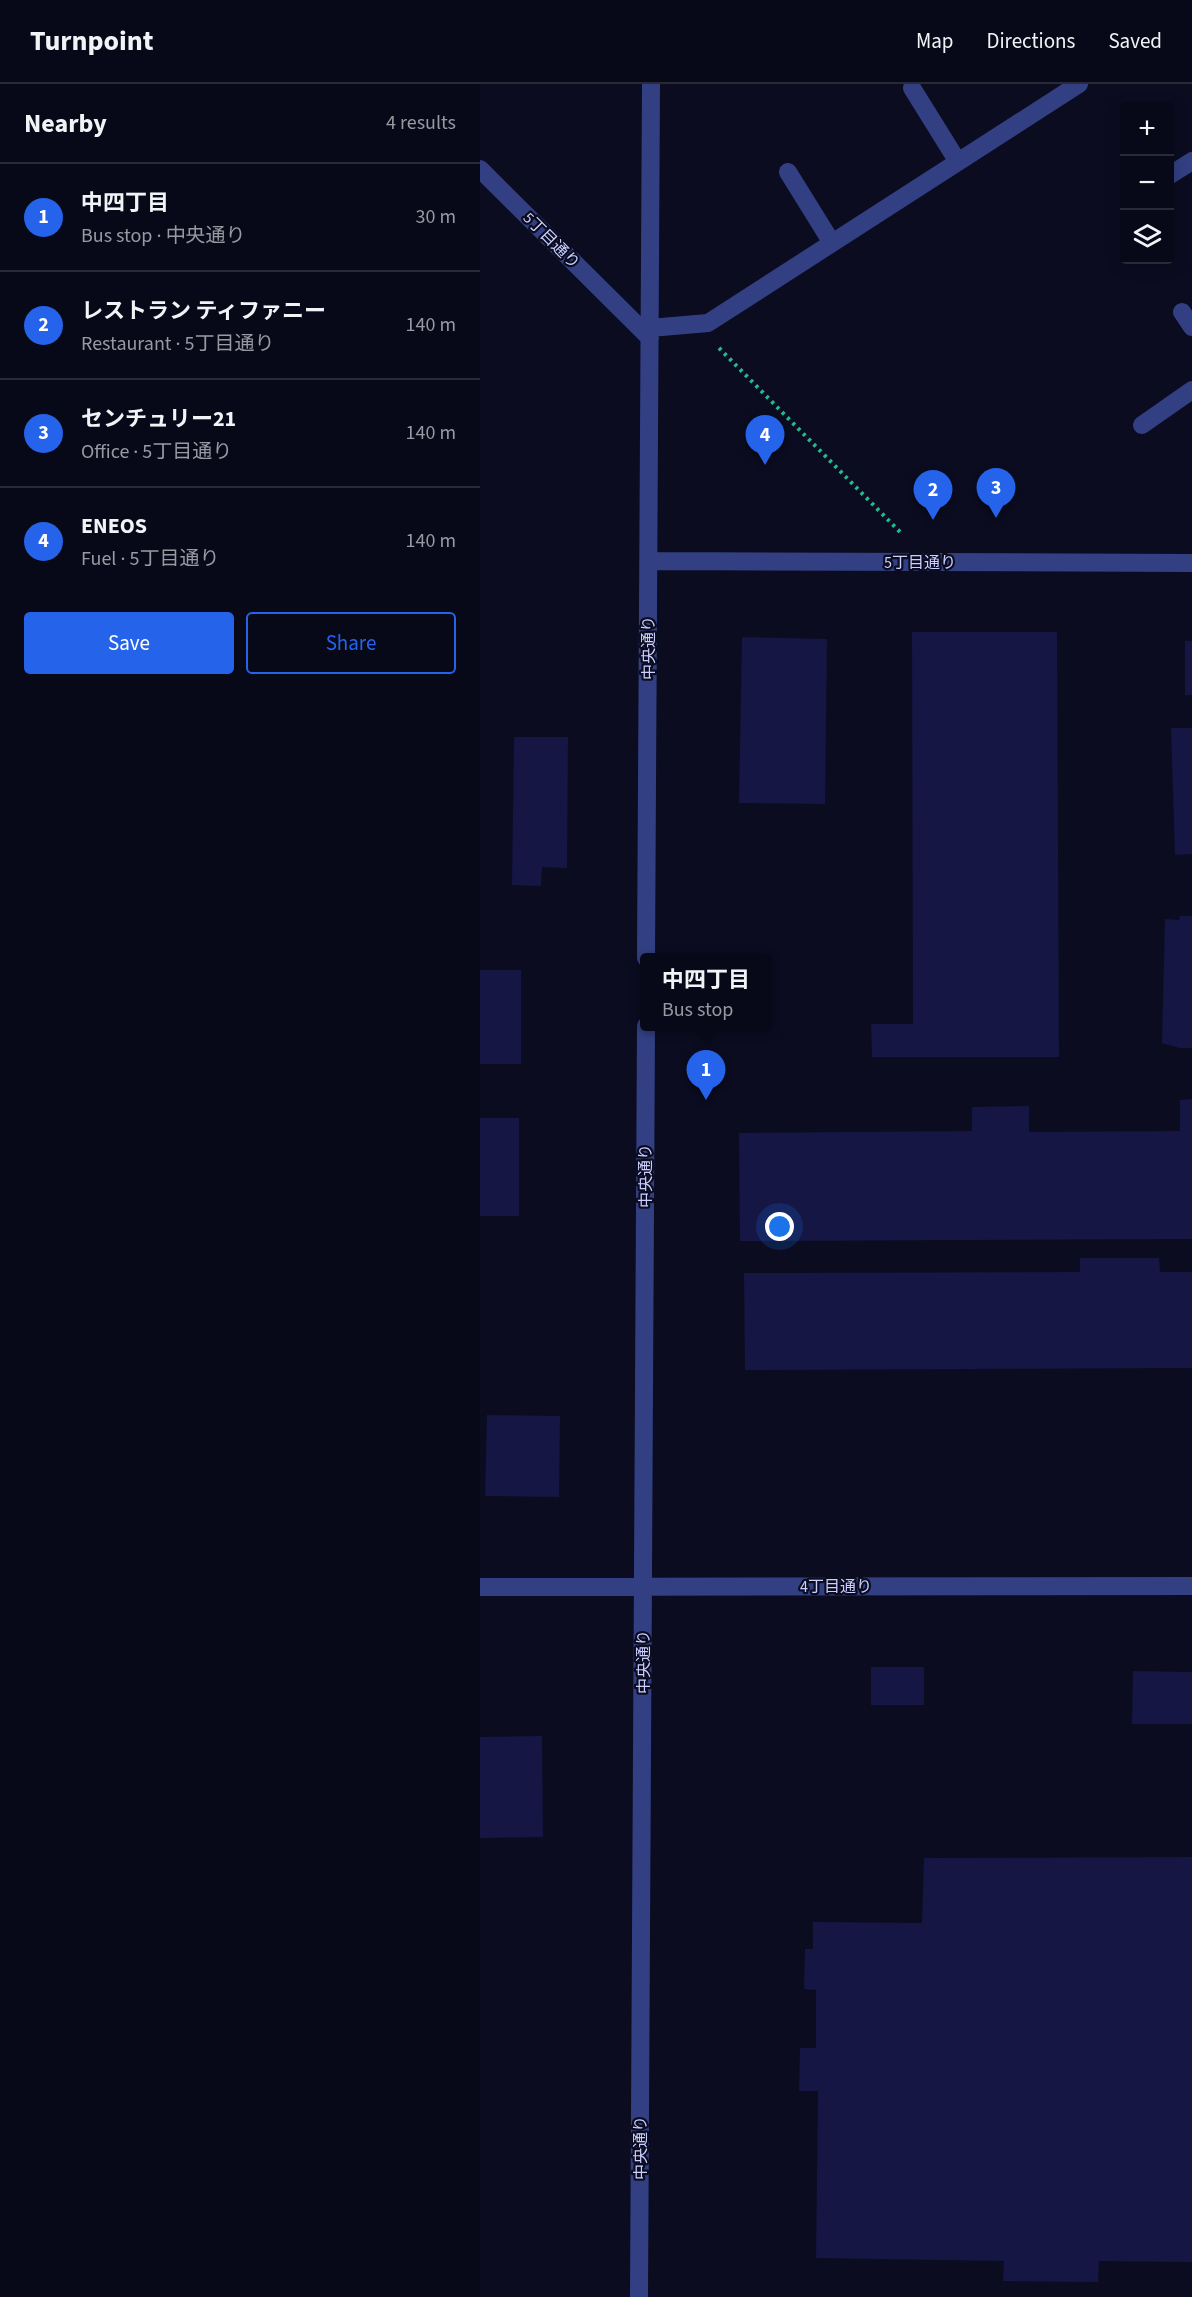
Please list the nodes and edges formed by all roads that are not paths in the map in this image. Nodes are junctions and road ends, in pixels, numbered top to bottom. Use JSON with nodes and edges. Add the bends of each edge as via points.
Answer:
{"nodes":[{"id":1,"x":651,"y":84,"type":"edge"},
{"id":2,"x":1079,"y":84,"type":"edge"},
{"id":3,"x":912,"y":88,"type":"dead end"},
{"id":4,"x":1192,"y":161,"type":"edge"},
{"id":5,"x":958,"y":162,"type":"junction"},
{"id":6,"x":480,"y":169,"type":"edge"},
{"id":7,"x":788,"y":172,"type":"dead end"},
{"id":8,"x":1174,"y":172,"type":"edge"},
{"id":9,"x":832,"y":243,"type":"junction"},
{"id":10,"x":650,"y":333,"type":"junction"},
{"id":11,"x":1192,"y":390,"type":"edge"},
{"id":12,"x":1142,"y":425,"type":"dead end"},
{"id":13,"x":649,"y":561,"type":"junction"},
{"id":14,"x":1192,"y":563,"type":"edge"},
{"id":15,"x":646,"y":953,"type":"edge"},
{"id":16,"x":646,"y":1031,"type":"edge"},
{"id":17,"x":643,"y":1586,"type":"junction"},
{"id":18,"x":1192,"y":1586,"type":"edge"},
{"id":19,"x":480,"y":1587,"type":"edge"},
{"id":20,"x":639,"y":2297,"type":"edge"}],
"edges":[{"from":1,"to":10,"type":"street","name":"中央通り"},
{"from":2,"to":5,"type":"street"},
{"from":3,"to":5,"type":"street"},
{"from":4,"to":8,"type":"street"},
{"from":5,"to":9,"type":"street"},
{"from":6,"to":10,"type":"street","name":"5丁目通り"},
{"from":7,"to":9,"type":"street"},
{"from":9,"to":10,"type":"street","via":[[708,323]]},
{"from":10,"to":13,"type":"street","name":"中央通り"},
{"from":11,"to":12,"type":"street"},
{"from":13,"to":14,"type":"street","name":"5丁目通り"},
{"from":13,"to":15,"type":"street","name":"中央通り"},
{"from":16,"to":17,"type":"street","name":"中央通り"},
{"from":17,"to":18,"type":"street","name":"4丁目通り"},
{"from":17,"to":19,"type":"street","name":"4丁目通り"},
{"from":17,"to":20,"type":"street","name":"中央通り"}]}
